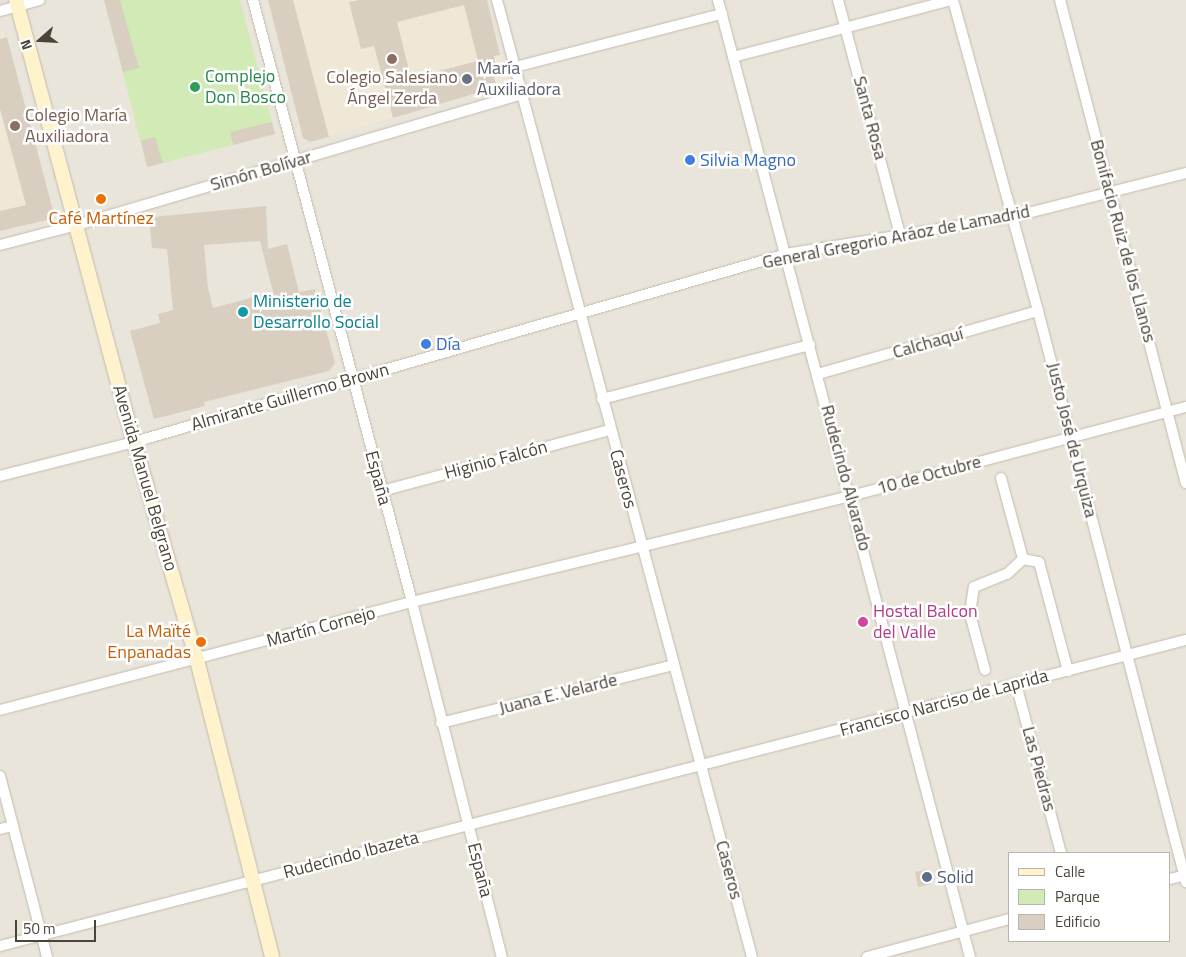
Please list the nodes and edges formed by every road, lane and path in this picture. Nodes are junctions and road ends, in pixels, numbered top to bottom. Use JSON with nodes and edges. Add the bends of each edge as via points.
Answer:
{"nodes":[{"id":1,"x":40,"y":0,"type":"edge"},
{"id":2,"x":253,"y":0,"type":"edge"},
{"id":3,"x":497,"y":0,"type":"edge"},
{"id":4,"x":718,"y":0,"type":"edge"},
{"id":5,"x":838,"y":0,"type":"edge"},
{"id":6,"x":953,"y":0,"type":"edge"},
{"id":7,"x":1060,"y":0,"type":"edge"},
{"id":8,"x":17,"y":3,"type":"edge"},
{"id":9,"x":0,"y":11,"type":"edge"},
{"id":10,"x":722,"y":14,"type":"junction"},
{"id":11,"x":846,"y":28,"type":"junction"},
{"id":12,"x":733,"y":56,"type":"junction"},
{"id":13,"x":515,"y":67,"type":"junction"},
{"id":14,"x":521,"y":94,"type":"junction"},
{"id":15,"x":295,"y":162,"type":"junction"},
{"id":16,"x":1186,"y":173,"type":"edge"},
{"id":17,"x":1110,"y":192,"type":"junction"},
{"id":18,"x":1012,"y":217,"type":"junction"},
{"id":19,"x":77,"y":226,"type":"junction"},
{"id":20,"x":900,"y":235,"type":"junction"},
{"id":21,"x":0,"y":245,"type":"edge"},
{"id":22,"x":786,"y":254,"type":"junction"},
{"id":23,"x":1038,"y":311,"type":"junction"},
{"id":24,"x":579,"y":314,"type":"junction"},
{"id":25,"x":810,"y":345,"type":"junction"},
{"id":26,"x":818,"y":374,"type":"junction"},
{"id":27,"x":351,"y":379,"type":"junction"},
{"id":28,"x":602,"y":399,"type":"junction"},
{"id":29,"x":1186,"y":407,"type":"edge"},
{"id":30,"x":1167,"y":412,"type":"junction"},
{"id":31,"x":610,"y":430,"type":"junction"},
{"id":32,"x":1071,"y":436,"type":"junction"},
{"id":33,"x":134,"y":442,"type":"junction"},
{"id":34,"x":0,"y":476,"type":"edge"},
{"id":35,"x":1001,"y":478,"type":"dead end"},
{"id":36,"x":1186,"y":483,"type":"edge"},
{"id":37,"x":382,"y":491,"type":"junction"},
{"id":38,"x":851,"y":496,"type":"junction"},
{"id":39,"x":642,"y":548,"type":"junction"},
{"id":40,"x":1023,"y":559,"type":"junction"},
{"id":41,"x":412,"y":602,"type":"junction"},
{"id":42,"x":1186,"y":640,"type":"edge"},
{"id":43,"x":1127,"y":656,"type":"junction"},
{"id":44,"x":197,"y":660,"type":"junction"},
{"id":45,"x":674,"y":665,"type":"junction"},
{"id":46,"x":985,"y":670,"type":"dead end"},
{"id":47,"x":1068,"y":671,"type":"junction"},
{"id":48,"x":1016,"y":684,"type":"junction"},
{"id":49,"x":0,"y":710,"type":"edge"},
{"id":50,"x":908,"y":713,"type":"junction"},
{"id":51,"x":441,"y":723,"type":"junction"},
{"id":52,"x":702,"y":766,"type":"junction"},
{"id":53,"x":0,"y":776,"type":"edge"},
{"id":54,"x":468,"y":824,"type":"junction"},
{"id":55,"x":13,"y":826,"type":"junction"},
{"id":56,"x":0,"y":829,"type":"edge"},
{"id":57,"x":1061,"y":852,"type":"edge"},
{"id":58,"x":1185,"y":877,"type":"edge"},
{"id":59,"x":1171,"y":879,"type":"edge"},
{"id":60,"x":252,"y":881,"type":"junction"},
{"id":61,"x":1008,"y":920,"type":"edge"},
{"id":62,"x":964,"y":932,"type":"junction"},
{"id":63,"x":41,"y":936,"type":"junction"},
{"id":64,"x":0,"y":946,"type":"edge"},
{"id":65,"x":47,"y":957,"type":"edge"},
{"id":66,"x":272,"y":957,"type":"edge"},
{"id":67,"x":502,"y":957,"type":"edge"},
{"id":68,"x":752,"y":957,"type":"edge"},
{"id":69,"x":867,"y":957,"type":"edge"},
{"id":70,"x":970,"y":957,"type":"edge"}],
"edges":[{"from":1,"to":8,"type":"street"},
{"from":2,"to":15,"type":"street","name":"España"},
{"from":3,"to":13,"type":"street","name":"Caseros"},
{"from":4,"to":10,"type":"street","name":"Rudecindo Alvarado"},
{"from":5,"to":11,"type":"street","name":"Santa Rosa"},
{"from":6,"to":11,"type":"street"},
{"from":6,"to":18,"type":"street","name":"Justo José de Urquiza"},
{"from":7,"to":17,"type":"street","name":"Bonifacio Ruiz de los Llanos"},
{"from":8,"to":9,"type":"street"},
{"from":8,"to":19,"type":"main road","name":"Avenida Manuel Belgrano"},
{"from":10,"to":12,"type":"street","name":"Rudecindo Alvarado"},
{"from":10,"to":13,"type":"street"},
{"from":11,"to":12,"type":"street"},
{"from":11,"to":20,"type":"street","name":"Santa Rosa"},
{"from":12,"to":22,"type":"street","name":"Rudecindo Alvarado"},
{"from":13,"to":14,"type":"street","name":"Caseros"},
{"from":14,"to":15,"type":"street","name":"Simón Bolívar"},
{"from":14,"to":24,"type":"street","name":"Caseros"},
{"from":15,"to":19,"type":"street","name":"Simón Bolívar"},
{"from":15,"to":27,"type":"street","name":"España"},
{"from":16,"to":17,"type":"street","name":"General Gregorio Aráoz de Lamadrid"},
{"from":17,"to":18,"type":"street","name":"General Gregorio Aráoz de Lamadrid"},
{"from":17,"to":30,"type":"street","name":"Bonifacio Ruiz de los Llanos"},
{"from":18,"to":20,"type":"street","name":"General Gregorio Aráoz de Lamadrid"},
{"from":18,"to":23,"type":"street","name":"Justo José de Urquiza"},
{"from":19,"to":21,"type":"street","name":"Simón Bolívar"},
{"from":19,"to":33,"type":"main road","name":"Avenida Manuel Belgrano"},
{"from":20,"to":22,"type":"street","name":"General Gregorio Aráoz de Lamadrid"},
{"from":22,"to":24,"type":"street","name":"General Gregorio Aráoz de Lamadrid"},
{"from":22,"to":25,"type":"street","name":"Rudecindo Alvarado"},
{"from":23,"to":26,"type":"street","name":"Calchaquí"},
{"from":23,"to":32,"type":"street","name":"Justo José de Urquiza"},
{"from":24,"to":27,"type":"street","name":"Almirante Guillermo Brown"},
{"from":24,"to":28,"type":"street","name":"Caseros"},
{"from":25,"to":26,"type":"street","name":"Rudecindo Alvarado"},
{"from":25,"to":28,"type":"street"},
{"from":26,"to":38,"type":"street","name":"Rudecindo Alvarado"},
{"from":27,"to":33,"type":"street","name":"Almirante Guillermo Brown"},
{"from":27,"to":37,"type":"street","name":"España"},
{"from":28,"to":31,"type":"street","name":"Caseros"},
{"from":29,"to":30,"type":"street","name":"10 de Octubre"},
{"from":30,"to":32,"type":"street","name":"10 de Octubre"},
{"from":30,"to":36,"type":"street","name":"Bonifacio Ruiz de los Llanos"},
{"from":31,"to":37,"type":"street","name":"Higinio Falcón"},
{"from":31,"to":39,"type":"street","name":"Caseros"},
{"from":32,"to":38,"type":"street","name":"10 de Octubre"},
{"from":32,"to":43,"type":"street","name":"Justo José de Urquiza"},
{"from":33,"to":34,"type":"street","name":"Almirante Guillermo Brown"},
{"from":33,"to":44,"type":"main road","name":"Avenida Manuel Belgrano"},
{"from":35,"to":40,"type":"street"},
{"from":37,"to":41,"type":"street","name":"España"},
{"from":38,"to":39,"type":"street","name":"10 de Octubre"},
{"from":38,"to":50,"type":"street","name":"Rudecindo Alvarado"},
{"from":39,"to":41,"type":"street","name":"Martín Cornejo"},
{"from":39,"to":45,"type":"street","name":"Caseros"},
{"from":40,"to":46,"type":"street","via":[[1007,574],[974,587],[970,614]]},
{"from":40,"to":47,"type":"street","via":[[1039,562]]},
{"from":41,"to":44,"type":"street","name":"Martín Cornejo"},
{"from":41,"to":51,"type":"street","name":"España"},
{"from":42,"to":43,"type":"street","name":"Francisco Narciso de Laprida"},
{"from":43,"to":47,"type":"street","name":"Francisco Narciso de Laprida"},
{"from":43,"to":58,"type":"street","name":"Justo José de Urquiza"},
{"from":44,"to":49,"type":"street","name":"Martín Cornejo"},
{"from":44,"to":60,"type":"main road","name":"Avenida Manuel Belgrano"},
{"from":45,"to":51,"type":"street","name":"Juana E. Velarde"},
{"from":45,"to":52,"type":"street","name":"Caseros"},
{"from":47,"to":48,"type":"street","name":"Francisco Narciso de Laprida"},
{"from":48,"to":50,"type":"street","name":"Francisco Narciso de Laprida"},
{"from":48,"to":57,"type":"street","name":"Las Piedras"},
{"from":50,"to":52,"type":"street","name":"Francisco Narciso de Laprida"},
{"from":50,"to":62,"type":"street","name":"Rudecindo Alvarado"},
{"from":51,"to":54,"type":"street","name":"España"},
{"from":52,"to":54,"type":"street","name":"Rudecindo Ibazeta"},
{"from":52,"to":68,"type":"street","name":"Caseros"},
{"from":53,"to":55,"type":"street"},
{"from":54,"to":60,"type":"street","name":"Rudecindo Ibazeta"},
{"from":54,"to":67,"type":"street","name":"España"},
{"from":55,"to":56,"type":"street"},
{"from":55,"to":63,"type":"street"},
{"from":58,"to":59,"type":"street"},
{"from":60,"to":63,"type":"street","name":"Rudecindo Ibazeta"},
{"from":60,"to":66,"type":"main road","name":"Avenida Manuel Belgrano"},
{"from":61,"to":62,"type":"street"},
{"from":62,"to":69,"type":"street"},
{"from":62,"to":70,"type":"street","name":"Rudecindo Alvarado"},
{"from":63,"to":64,"type":"street","name":"Rudecindo Ibazeta"},
{"from":63,"to":65,"type":"street"}]}
